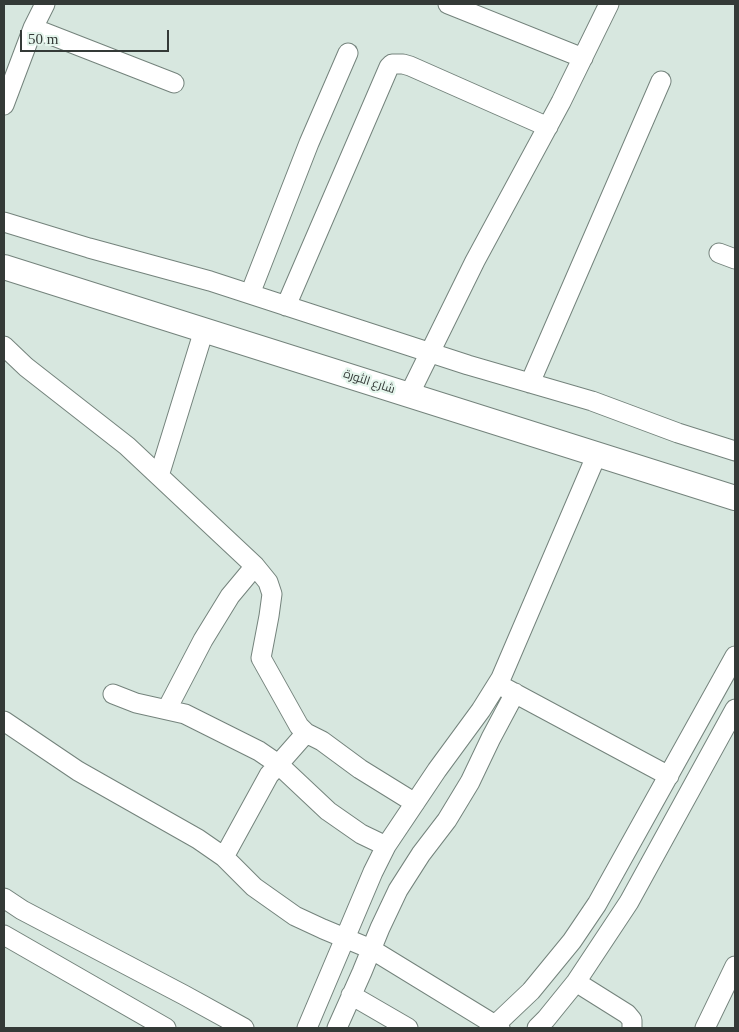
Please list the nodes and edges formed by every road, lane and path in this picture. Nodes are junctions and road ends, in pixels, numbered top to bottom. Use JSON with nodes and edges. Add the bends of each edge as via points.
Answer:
{"nodes":[{"id":1,"x":45,"y":4,"type":"edge"},
{"id":2,"x":448,"y":4,"type":"edge"},
{"id":3,"x":609,"y":4,"type":"edge"},
{"id":4,"x":33,"y":28,"type":"junction"},
{"id":5,"x":348,"y":53,"type":"dead end"},
{"id":6,"x":583,"y":58,"type":"junction"},
{"id":7,"x":662,"y":81,"type":"dead end"},
{"id":8,"x":174,"y":83,"type":"dead end"},
{"id":9,"x":4,"y":106,"type":"edge"},
{"id":10,"x":548,"y":127,"type":"junction"},
{"id":11,"x":4,"y":222,"type":"edge"},
{"id":12,"x":4,"y":267,"type":"edge"},
{"id":13,"x":250,"y":294,"type":"junction"},
{"id":14,"x":286,"y":306,"type":"junction"},
{"id":15,"x":204,"y":330,"type":"junction"},
{"id":16,"x":4,"y":346,"type":"edge"},
{"id":17,"x":429,"y":353,"type":"junction"},
{"id":18,"x":530,"y":384,"type":"junction"},
{"id":19,"x":408,"y":395,"type":"junction"},
{"id":20,"x":735,"y":451,"type":"edge"},
{"id":21,"x":597,"y":454,"type":"junction"},
{"id":22,"x":159,"y":476,"type":"junction"},
{"id":23,"x":735,"y":498,"type":"edge"},
{"id":24,"x":255,"y":566,"type":"junction"},
{"id":25,"x":735,"y":656,"type":"edge"},
{"id":26,"x":497,"y":684,"type":"junction"},
{"id":27,"x":515,"y":693,"type":"junction"},
{"id":28,"x":113,"y":694,"type":"dead end"},
{"id":29,"x":167,"y":709,"type":"junction"},
{"id":30,"x":735,"y":709,"type":"edge"},
{"id":31,"x":4,"y":721,"type":"edge"},
{"id":32,"x":306,"y":734,"type":"junction"},
{"id":33,"x":278,"y":764,"type":"junction"},
{"id":34,"x":669,"y":776,"type":"junction"},
{"id":35,"x":415,"y":803,"type":"junction"},
{"id":36,"x":386,"y":846,"type":"junction"},
{"id":37,"x":224,"y":857,"type":"junction"},
{"id":38,"x":4,"y":898,"type":"edge"},
{"id":39,"x":4,"y":935,"type":"edge"},
{"id":40,"x":346,"y":938,"type":"junction"},
{"id":41,"x":371,"y":948,"type":"junction"},
{"id":42,"x":735,"y":966,"type":"edge"},
{"id":43,"x":576,"y":982,"type":"junction"},
{"id":44,"x":351,"y":996,"type":"junction"},
{"id":45,"x":496,"y":1027,"type":"edge"},
{"id":46,"x":166,"y":1028,"type":"edge"},
{"id":47,"x":244,"y":1028,"type":"edge"},
{"id":48,"x":308,"y":1028,"type":"edge"},
{"id":49,"x":337,"y":1028,"type":"edge"},
{"id":50,"x":408,"y":1028,"type":"edge"},
{"id":51,"x":536,"y":1028,"type":"edge"},
{"id":52,"x":632,"y":1028,"type":"edge"},
{"id":53,"x":704,"y":1028,"type":"edge"}],
"edges":[{"from":1,"to":4,"type":"street"},
{"from":2,"to":6,"type":"street"},
{"from":3,"to":6,"type":"street"},
{"from":4,"to":8,"type":"street"},
{"from":4,"to":9,"type":"street"},
{"from":5,"to":13,"type":"street"},
{"from":6,"to":10,"type":"street"},
{"from":7,"to":18,"type":"street"},
{"from":10,"to":14,"type":"street","via":[[410,66],[392,64]]},
{"from":10,"to":17,"type":"street","via":[[474,261]]},
{"from":11,"to":13,"type":"street"},
{"from":12,"to":15,"type":"main road","name":"شارع الثورة"},
{"from":13,"to":14,"type":"street"},
{"from":14,"to":17,"type":"street"},
{"from":15,"to":19,"type":"main road","name":"شارع الثورة"},
{"from":15,"to":22,"type":"street"},
{"from":16,"to":22,"type":"street","via":[[26,368],[127,446]]},
{"from":17,"to":18,"type":"street"},
{"from":17,"to":19,"type":"street"},
{"from":18,"to":20,"type":"street","via":[[592,401]]},
{"from":19,"to":21,"type":"main road","name":"شارع الثورة"},
{"from":21,"to":23,"type":"main road","name":"شارع الثورة"},
{"from":21,"to":26,"type":"street"},
{"from":22,"to":24,"type":"street"},
{"from":24,"to":29,"type":"street","via":[[230,596]]},
{"from":24,"to":32,"type":"street","via":[[268,582],[272,594],[261,658]]},
{"from":25,"to":34,"type":"street"},
{"from":26,"to":27,"type":"street"},
{"from":26,"to":35,"type":"street"},
{"from":27,"to":34,"type":"street"},
{"from":27,"to":41,"type":"street","via":[[470,782],[398,890]]},
{"from":28,"to":29,"type":"street","via":[[136,703]]},
{"from":29,"to":33,"type":"street","via":[[231,736]]},
{"from":30,"to":43,"type":"street","via":[[629,902]]},
{"from":31,"to":37,"type":"street","via":[[78,770]]},
{"from":32,"to":33,"type":"street"},
{"from":32,"to":35,"type":"street","via":[[322,741]]},
{"from":33,"to":36,"type":"street","via":[[328,811]]},
{"from":33,"to":37,"type":"street"},
{"from":34,"to":45,"type":"street","via":[[597,904],[572,941]]},
{"from":35,"to":36,"type":"street"},
{"from":36,"to":40,"type":"street"},
{"from":37,"to":40,"type":"street","via":[[254,887],[296,916]]},
{"from":38,"to":47,"type":"street"},
{"from":39,"to":46,"type":"street"},
{"from":40,"to":41,"type":"street"},
{"from":40,"to":48,"type":"street"},
{"from":41,"to":44,"type":"street"},
{"from":41,"to":45,"type":"street"},
{"from":42,"to":53,"type":"street"},
{"from":43,"to":51,"type":"street"},
{"from":43,"to":52,"type":"street","via":[[627,1014],[632,1020]]},
{"from":44,"to":49,"type":"street"},
{"from":44,"to":50,"type":"street"}]}
